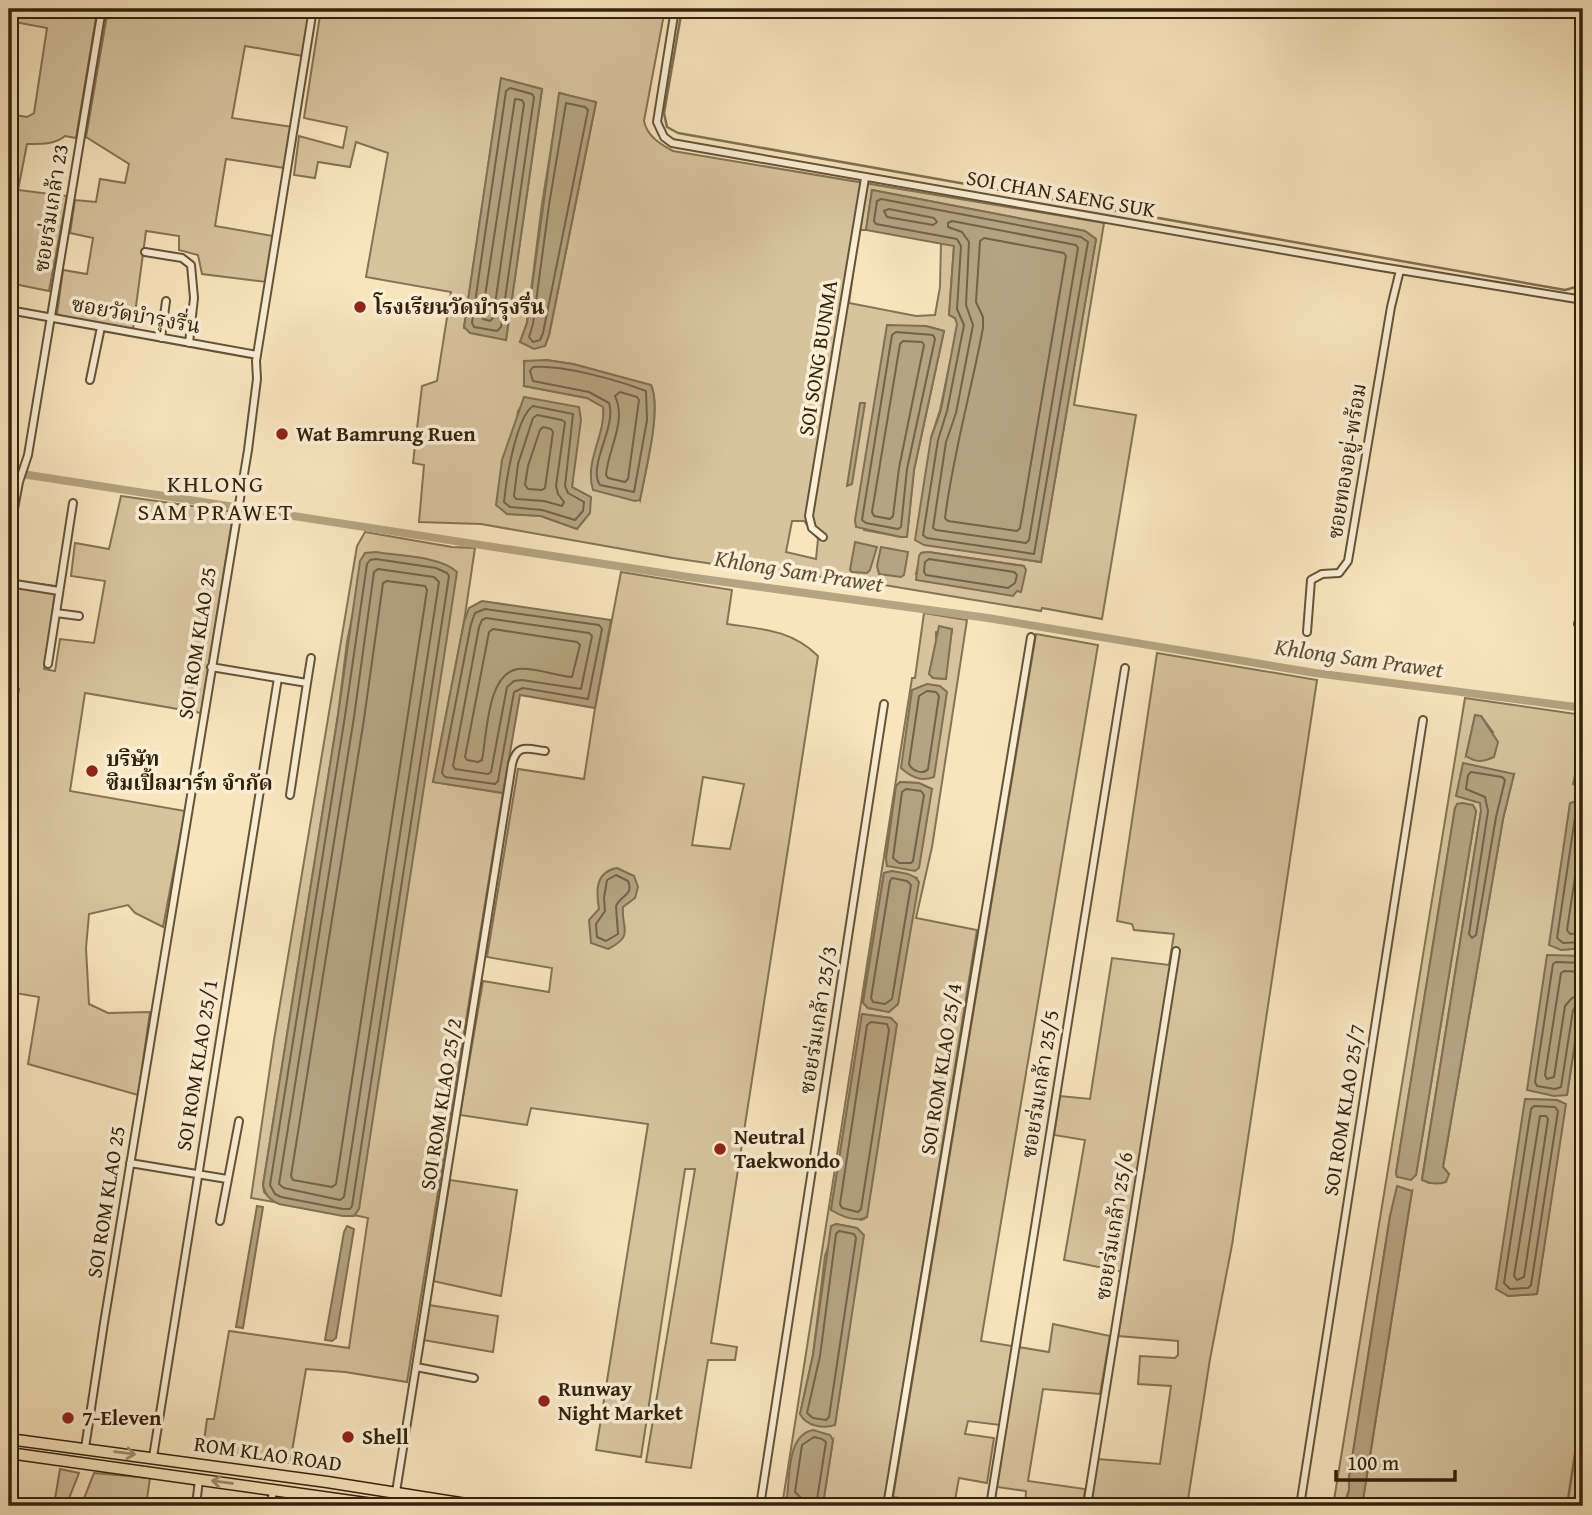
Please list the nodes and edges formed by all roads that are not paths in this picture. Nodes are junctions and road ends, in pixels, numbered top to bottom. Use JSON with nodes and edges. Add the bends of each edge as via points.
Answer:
{"nodes":[{"id":1,"x":102,"y":9,"type":"edge"},
{"id":2,"x":313,"y":9,"type":"edge"},
{"id":3,"x":675,"y":9,"type":"edge"},
{"id":4,"x":865,"y":178,"type":"junction"},
{"id":5,"x":145,"y":252,"type":"dead end"},
{"id":6,"x":1400,"y":270,"type":"junction"},
{"id":7,"x":1583,"y":300,"type":"edge"},
{"id":8,"x":166,"y":301,"type":"dead end"},
{"id":9,"x":9,"y":310,"type":"edge"},
{"id":10,"x":51,"y":318,"type":"junction"},
{"id":11,"x":101,"y":327,"type":"junction"},
{"id":12,"x":161,"y":338,"type":"junction"},
{"id":13,"x":189,"y":343,"type":"junction"},
{"id":14,"x":257,"y":355,"type":"junction"},
{"id":15,"x":90,"y":380,"type":"dead end"},
{"id":16,"x":73,"y":503,"type":"dead end"},
{"id":17,"x":9,"y":536,"type":"edge"},
{"id":18,"x":823,"y":537,"type":"dead end"},
{"id":19,"x":9,"y":583,"type":"edge"},
{"id":20,"x":59,"y":591,"type":"junction"},
{"id":21,"x":1583,"y":607,"type":"edge"},
{"id":22,"x":56,"y":612,"type":"junction"},
{"id":23,"x":79,"y":616,"type":"dead end"},
{"id":24,"x":1583,"y":629,"type":"edge"},
{"id":25,"x":1307,"y":632,"type":"dead end"},
{"id":26,"x":1031,"y":637,"type":"dead end"},
{"id":27,"x":311,"y":659,"type":"dead end"},
{"id":28,"x":48,"y":664,"type":"dead end"},
{"id":29,"x":211,"y":667,"type":"junction"},
{"id":30,"x":1125,"y":668,"type":"dead end"},
{"id":31,"x":278,"y":678,"type":"junction"},
{"id":32,"x":307,"y":683,"type":"junction"},
{"id":33,"x":884,"y":704,"type":"dead end"},
{"id":34,"x":1423,"y":720,"type":"dead end"},
{"id":35,"x":545,"y":751,"type":"dead end"},
{"id":36,"x":290,"y":795,"type":"dead end"},
{"id":37,"x":1176,"y":951,"type":"dead end"},
{"id":38,"x":239,"y":1121,"type":"dead end"},
{"id":39,"x":130,"y":1163,"type":"junction"},
{"id":40,"x":198,"y":1175,"type":"junction"},
{"id":41,"x":227,"y":1179,"type":"junction"},
{"id":42,"x":220,"y":1221,"type":"dead end"},
{"id":43,"x":416,"y":1367,"type":"junction"},
{"id":44,"x":474,"y":1378,"type":"dead end"},
{"id":45,"x":9,"y":1438,"type":"edge"},
{"id":46,"x":85,"y":1448,"type":"junction"},
{"id":47,"x":9,"y":1453,"type":"edge"},
{"id":48,"x":153,"y":1457,"type":"junction"},
{"id":49,"x":199,"y":1479,"type":"junction"},
{"id":50,"x":273,"y":1489,"type":"junction"},
{"id":51,"x":396,"y":1492,"type":"junction"},
{"id":52,"x":196,"y":1506,"type":"edge"},
{"id":53,"x":271,"y":1506,"type":"edge"},
{"id":54,"x":387,"y":1506,"type":"edge"},
{"id":55,"x":479,"y":1506,"type":"edge"},
{"id":56,"x":760,"y":1506,"type":"edge"},
{"id":57,"x":887,"y":1506,"type":"edge"},
{"id":58,"x":990,"y":1506,"type":"edge"},
{"id":59,"x":1087,"y":1506,"type":"edge"},
{"id":60,"x":1300,"y":1506,"type":"edge"}],
"edges":[{"from":1,"to":10,"type":"street","name":"ซอยร่มเกล้า 23"},
{"from":2,"to":14,"type":"street","name":"SOI ROM KLAO 25"},
{"from":3,"to":4,"type":"street","name":"SOI CHAN SAENG SUK","via":[[657,122],[664,137],[672,143]]},
{"from":4,"to":6,"type":"street","name":"SOI CHAN SAENG SUK"},
{"from":4,"to":18,"type":"street","name":"SOI SONG BUNMA","via":[[809,516],[812,528]]},
{"from":5,"to":13,"type":"street","via":[[182,258],[191,265],[194,298]]},
{"from":6,"to":7,"type":"street","name":"SOI CHAN SAENG SUK"},
{"from":6,"to":25,"type":"street","name":"ซอยทองอยู่-พร้อม","via":[[1348,561],[1339,573],[1311,580]]},
{"from":8,"to":12,"type":"street"},
{"from":9,"to":10,"type":"street","name":"ซอยวัดบำรุงรื่น"},
{"from":10,"to":11,"type":"street","name":"ซอยวัดบำรุงรื่น"},
{"from":10,"to":17,"type":"street","name":"ซอยร่มเกล้า 23","via":[[28,456]]},
{"from":11,"to":12,"type":"street","name":"ซอยวัดบำรุงรื่น"},
{"from":11,"to":15,"type":"street"},
{"from":12,"to":13,"type":"street","name":"ซอยวัดบำรุงรื่น"},
{"from":13,"to":14,"type":"street","name":"ซอยวัดบำรุงรื่น"},
{"from":14,"to":29,"type":"street","name":"SOI ROM KLAO 25","via":[[241,489]]},
{"from":16,"to":20,"type":"street"},
{"from":19,"to":20,"type":"street"},
{"from":20,"to":22,"type":"street"},
{"from":21,"to":24,"type":"street","via":[[1578,624]]},
{"from":22,"to":23,"type":"street"},
{"from":22,"to":28,"type":"street"},
{"from":26,"to":57,"type":"street","name":"SOI ROM KLAO 25/4"},
{"from":27,"to":32,"type":"street"},
{"from":29,"to":31,"type":"street"},
{"from":29,"to":39,"type":"street","name":"SOI ROM KLAO 25"},
{"from":30,"to":58,"type":"street","name":"ซอยร่มเกล้า 25/5"},
{"from":31,"to":32,"type":"street"},
{"from":31,"to":40,"type":"street","name":"SOI ROM KLAO 25/1"},
{"from":32,"to":36,"type":"street"},
{"from":33,"to":56,"type":"street","name":"ซอยร่มเกล้า 25/3"},
{"from":34,"to":60,"type":"street","name":"SOI ROM KLAO 25/7"},
{"from":35,"to":43,"type":"street","name":"SOI ROM KLAO 25/2","via":[[521,750],[512,764]]},
{"from":37,"to":59,"type":"street","name":"ซอยร่มเกล้า 25/6"},
{"from":38,"to":41,"type":"street"},
{"from":39,"to":40,"type":"street"},
{"from":39,"to":46,"type":"street","name":"SOI ROM KLAO 25"},
{"from":40,"to":41,"type":"street"},
{"from":40,"to":48,"type":"street","name":"SOI ROM KLAO 25/1"},
{"from":41,"to":42,"type":"street"},
{"from":43,"to":44,"type":"street"},
{"from":43,"to":51,"type":"street","name":"SOI ROM KLAO 25/2"},
{"from":45,"to":46,"type":"main road","name":"ROM KLAO ROAD"},
{"from":46,"to":48,"type":"main road","name":"ROM KLAO ROAD","one_way":true},
{"from":47,"to":49,"type":"main road","name":"ROM KLAO ROAD"},
{"from":48,"to":51,"type":"main road","name":"ROM KLAO ROAD"},
{"from":50,"to":49,"type":"main road","name":"ROM KLAO ROAD","one_way":true},
{"from":49,"to":52,"type":"street"},
{"from":50,"to":53,"type":"street"},
{"from":50,"to":54,"type":"main road","name":"ROM KLAO ROAD"},
{"from":51,"to":55,"type":"main road","name":"ROM KLAO ROAD"}]}
